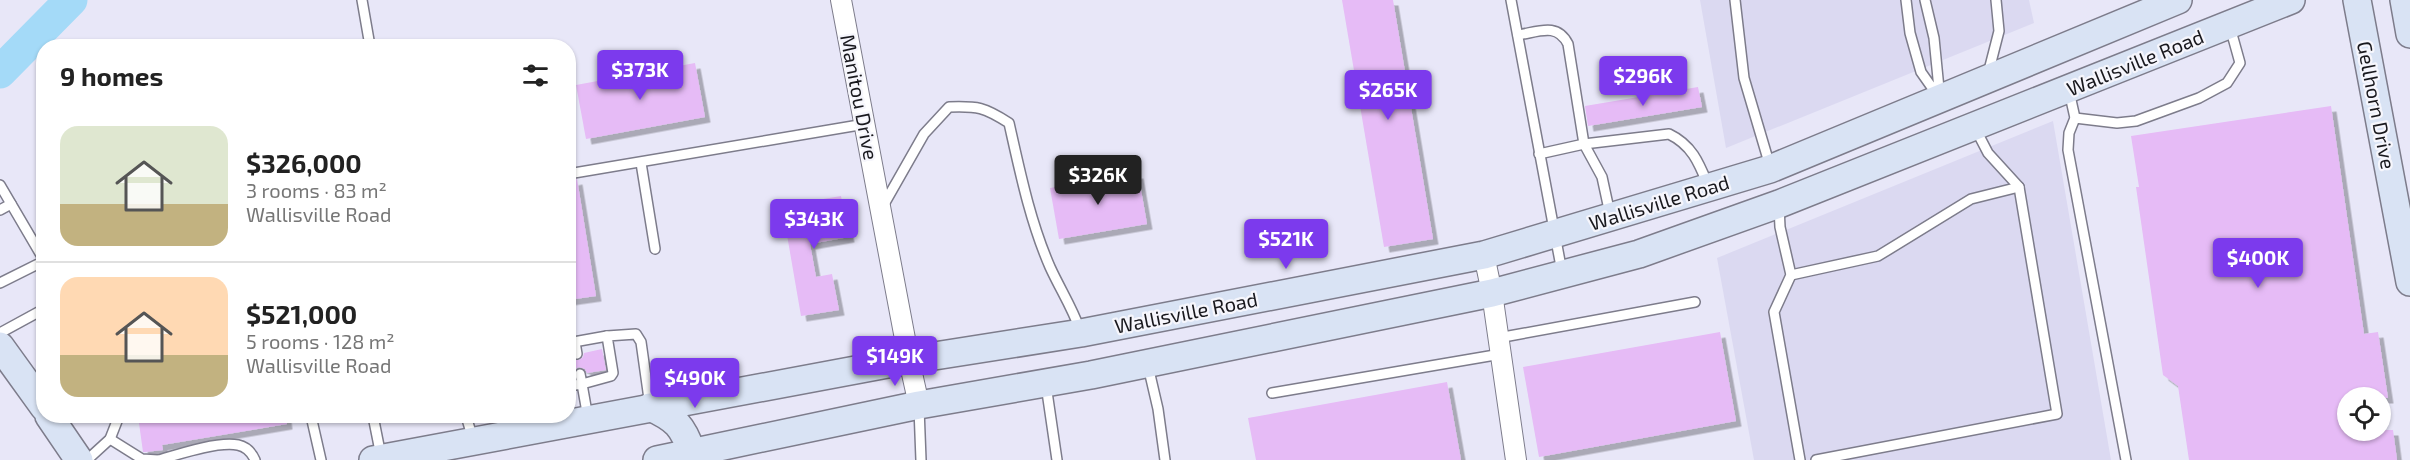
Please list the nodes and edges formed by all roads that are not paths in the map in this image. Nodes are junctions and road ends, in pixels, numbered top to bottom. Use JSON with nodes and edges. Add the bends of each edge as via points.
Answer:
{"nodes":[{"id":1,"x":362,"y":0,"type":"edge"},
{"id":2,"x":841,"y":0,"type":"edge"},
{"id":3,"x":1511,"y":0,"type":"edge"},
{"id":4,"x":1735,"y":0,"type":"edge"},
{"id":5,"x":1906,"y":0,"type":"edge"},
{"id":6,"x":1925,"y":0,"type":"edge"},
{"id":7,"x":1996,"y":0,"type":"edge"},
{"id":8,"x":2178,"y":0,"type":"edge"},
{"id":9,"x":2291,"y":0,"type":"edge"},
{"id":10,"x":2357,"y":0,"type":"edge"},
{"id":11,"x":2404,"y":0,"type":"edge"},
{"id":12,"x":2229,"y":25,"type":"junction"},
{"id":13,"x":2410,"y":34,"type":"edge"},
{"id":14,"x":1518,"y":35,"type":"junction"},
{"id":15,"x":369,"y":39,"type":"edge"},
{"id":16,"x":2058,"y":50,"type":"junction"},
{"id":17,"x":1987,"y":79,"type":"junction"},
{"id":18,"x":2068,"y":89,"type":"junction"},
{"id":19,"x":1940,"y":99,"type":"junction"},
{"id":20,"x":2075,"y":118,"type":"junction"},
{"id":21,"x":865,"y":124,"type":"junction"},
{"id":22,"x":1974,"y":127,"type":"junction"},
{"id":23,"x":1584,"y":144,"type":"junction"},
{"id":24,"x":1539,"y":154,"type":"junction"},
{"id":25,"x":641,"y":163,"type":"junction"},
{"id":26,"x":1770,"y":169,"type":"junction"},
{"id":27,"x":576,"y":173,"type":"edge"},
{"id":28,"x":0,"y":185,"type":"edge"},
{"id":29,"x":2019,"y":186,"type":"junction"},
{"id":30,"x":1709,"y":187,"type":"junction"},
{"id":31,"x":11,"y":204,"type":"junction"},
{"id":32,"x":1779,"y":204,"type":"junction"},
{"id":33,"x":0,"y":210,"type":"edge"},
{"id":34,"x":881,"y":210,"type":"junction"},
{"id":35,"x":1610,"y":218,"type":"junction"},
{"id":36,"x":1554,"y":234,"type":"junction"},
{"id":37,"x":36,"y":247,"type":"edge"},
{"id":38,"x":655,"y":249,"type":"dead end"},
{"id":39,"x":1484,"y":255,"type":"junction"},
{"id":40,"x":36,"y":265,"type":"edge"},
{"id":41,"x":1563,"y":274,"type":"junction"},
{"id":42,"x":1791,"y":275,"type":"junction"},
{"id":43,"x":2410,"y":282,"type":"edge"},
{"id":44,"x":0,"y":283,"type":"edge"},
{"id":45,"x":1492,"y":293,"type":"junction"},
{"id":46,"x":1695,"y":302,"type":"dead end"},
{"id":47,"x":36,"y":313,"type":"edge"},
{"id":48,"x":0,"y":333,"type":"edge"},
{"id":49,"x":1081,"y":333,"type":"junction"},
{"id":50,"x":607,"y":336,"type":"junction"},
{"id":51,"x":576,"y":342,"type":"edge"},
{"id":52,"x":0,"y":346,"type":"edge"},
{"id":53,"x":1499,"y":346,"type":"junction"},
{"id":54,"x":909,"y":360,"type":"junction"},
{"id":55,"x":1147,"y":364,"type":"junction"},
{"id":56,"x":1091,"y":375,"type":"junction"},
{"id":57,"x":581,"y":379,"type":"junction"},
{"id":58,"x":576,"y":382,"type":"edge"},
{"id":59,"x":1046,"y":383,"type":"junction"},
{"id":60,"x":1272,"y":393,"type":"dead end"},
{"id":61,"x":36,"y":395,"type":"edge"},
{"id":62,"x":919,"y":405,"type":"junction"},
{"id":63,"x":650,"y":407,"type":"junction"},
{"id":64,"x":588,"y":418,"type":"junction"},
{"id":65,"x":576,"y":420,"type":"edge"},
{"id":66,"x":55,"y":423,"type":"edge"},
{"id":67,"x":116,"y":423,"type":"edge"},
{"id":68,"x":313,"y":423,"type":"edge"},
{"id":69,"x":374,"y":423,"type":"edge"},
{"id":70,"x":560,"y":423,"type":"edge"},
{"id":71,"x":110,"y":439,"type":"junction"},
{"id":72,"x":472,"y":439,"type":"edge"},
{"id":73,"x":692,"y":456,"type":"edge"},
{"id":74,"x":377,"y":459,"type":"edge"},
{"id":75,"x":80,"y":460,"type":"edge"},
{"id":76,"x":87,"y":460,"type":"edge"},
{"id":77,"x":158,"y":460,"type":"edge"},
{"id":78,"x":255,"y":460,"type":"edge"},
{"id":79,"x":321,"y":460,"type":"edge"},
{"id":80,"x":657,"y":460,"type":"edge"},
{"id":81,"x":921,"y":460,"type":"edge"},
{"id":82,"x":1057,"y":460,"type":"edge"},
{"id":83,"x":1165,"y":460,"type":"edge"},
{"id":84,"x":1516,"y":460,"type":"edge"},
{"id":85,"x":1800,"y":460,"type":"edge"},
{"id":86,"x":1816,"y":460,"type":"edge"},
{"id":87,"x":2126,"y":460,"type":"edge"}],
"edges":[{"from":1,"to":15,"type":"lane"},
{"from":2,"to":21,"type":"street","name":"Manitou Drive"},
{"from":3,"to":14,"type":"lane"},
{"from":4,"to":26,"type":"lane","via":[[1744,78]]},
{"from":5,"to":19,"type":"lane","via":[[1920,72]]},
{"from":6,"to":19,"type":"lane","via":[[1934,38]]},
{"from":7,"to":17,"type":"lane","via":[[1999,31]]},
{"from":8,"to":16,"type":"main road","name":"Wallisville Road"},
{"from":9,"to":12,"type":"main road","name":"Wallisville Road"},
{"from":10,"to":43,"type":"main road","name":"Gellhorn Drive"},
{"from":11,"to":13,"type":"main road"},
{"from":12,"to":18,"type":"main road","name":"Wallisville Road"},
{"from":12,"to":20,"type":"lane","via":[[2240,63],[2227,83],[2199,98],[2136,121]]},
{"from":14,"to":23,"type":"lane","via":[[1553,30],[1563,35],[1568,44]]},
{"from":14,"to":24,"type":"lane"},
{"from":16,"to":17,"type":"main road","name":"Wallisville Road"},
{"from":16,"to":18,"type":"main road"},
{"from":17,"to":19,"type":"main road","name":"Wallisville Road"},
{"from":18,"to":20,"type":"lane"},
{"from":18,"to":22,"type":"main road","name":"Wallisville Road"},
{"from":19,"to":26,"type":"main road","name":"Wallisville Road"},
{"from":20,"to":87,"type":"lane","via":[[2068,133],[2068,150]]},
{"from":21,"to":25,"type":"lane"},
{"from":21,"to":34,"type":"street","name":"Manitou Drive"},
{"from":22,"to":29,"type":"lane","via":[[1988,153]]},
{"from":22,"to":32,"type":"main road","name":"Wallisville Road"},
{"from":23,"to":24,"type":"lane"},
{"from":23,"to":30,"type":"lane","via":[[1669,134],[1695,154]]},
{"from":23,"to":35,"type":"lane","via":[[1602,177]]},
{"from":24,"to":36,"type":"lane"},
{"from":25,"to":27,"type":"lane"},
{"from":25,"to":38,"type":"lane"},
{"from":26,"to":30,"type":"main road","name":"Wallisville Road"},
{"from":26,"to":32,"type":"main road"},
{"from":28,"to":31,"type":"lane"},
{"from":29,"to":42,"type":"lane","via":[[1971,199],[1878,256]]},
{"from":29,"to":86,"type":"lane","via":[[2057,414]]},
{"from":30,"to":35,"type":"main road","name":"Wallisville Road"},
{"from":31,"to":33,"type":"lane"},
{"from":31,"to":37,"type":"lane"},
{"from":32,"to":41,"type":"main road","name":"Wallisville Road","via":[[1639,254]]},
{"from":32,"to":42,"type":"lane"},
{"from":34,"to":49,"type":"lane","via":[[924,134],[949,107],[976,106],[992,112],[1009,123],[1032,218],[1050,268],[1071,305]]},
{"from":34,"to":54,"type":"street","name":"Manitou Drive"},
{"from":35,"to":36,"type":"main road","name":"Wallisville Road"},
{"from":36,"to":39,"type":"main road","name":"Wallisville Road"},
{"from":36,"to":41,"type":"lane"},
{"from":39,"to":45,"type":"street"},
{"from":39,"to":49,"type":"main road","name":"Wallisville Road"},
{"from":40,"to":44,"type":"lane"},
{"from":41,"to":45,"type":"main road","name":"Wallisville Road"},
{"from":42,"to":85,"type":"lane","via":[[1774,312]]},
{"from":45,"to":53,"type":"street"},
{"from":45,"to":55,"type":"main road","name":"Wallisville Road"},
{"from":46,"to":53,"type":"lane"},
{"from":47,"to":48,"type":"lane"},
{"from":49,"to":54,"type":"main road","name":"Wallisville Road"},
{"from":49,"to":56,"type":"main road"},
{"from":50,"to":51,"type":"lane"},
{"from":50,"to":57,"type":"lane","via":[[613,373],[606,379]]},
{"from":50,"to":63,"type":"lane","via":[[630,333],[639,338]]},
{"from":52,"to":61,"type":"main road"},
{"from":53,"to":60,"type":"lane"},
{"from":53,"to":84,"type":"street"},
{"from":54,"to":62,"type":"street","name":"Manitou Drive"},
{"from":54,"to":63,"type":"main road","name":"Wallisville Road"},
{"from":55,"to":56,"type":"main road","name":"Wallisville Road"},
{"from":55,"to":83,"type":"lane"},
{"from":56,"to":59,"type":"main road","name":"Wallisville Road"},
{"from":57,"to":58,"type":"lane"},
{"from":57,"to":64,"type":"lane"},
{"from":59,"to":62,"type":"main road","name":"Wallisville Road"},
{"from":59,"to":82,"type":"lane"},
{"from":62,"to":73,"type":"main road","name":"Wallisville Road"},
{"from":62,"to":81,"type":"lane"},
{"from":63,"to":64,"type":"main road","name":"Wallisville Road"},
{"from":63,"to":73,"type":"main road","via":[[669,416],[685,431]]},
{"from":64,"to":65,"type":"main road","name":"Wallisville Road"},
{"from":66,"to":75,"type":"main road"},
{"from":67,"to":71,"type":"lane"},
{"from":68,"to":79,"type":"lane"},
{"from":69,"to":74,"type":"lane"},
{"from":70,"to":72,"type":"main road","name":"Wallisville Road"},
{"from":71,"to":76,"type":"lane"},
{"from":71,"to":77,"type":"lane","via":[[142,459]]},
{"from":72,"to":74,"type":"main road","name":"Wallisville Road"},
{"from":73,"to":80,"type":"main road","name":"Wallisville Road"},
{"from":77,"to":78,"type":"lane","via":[[237,445],[249,450]]}]}
